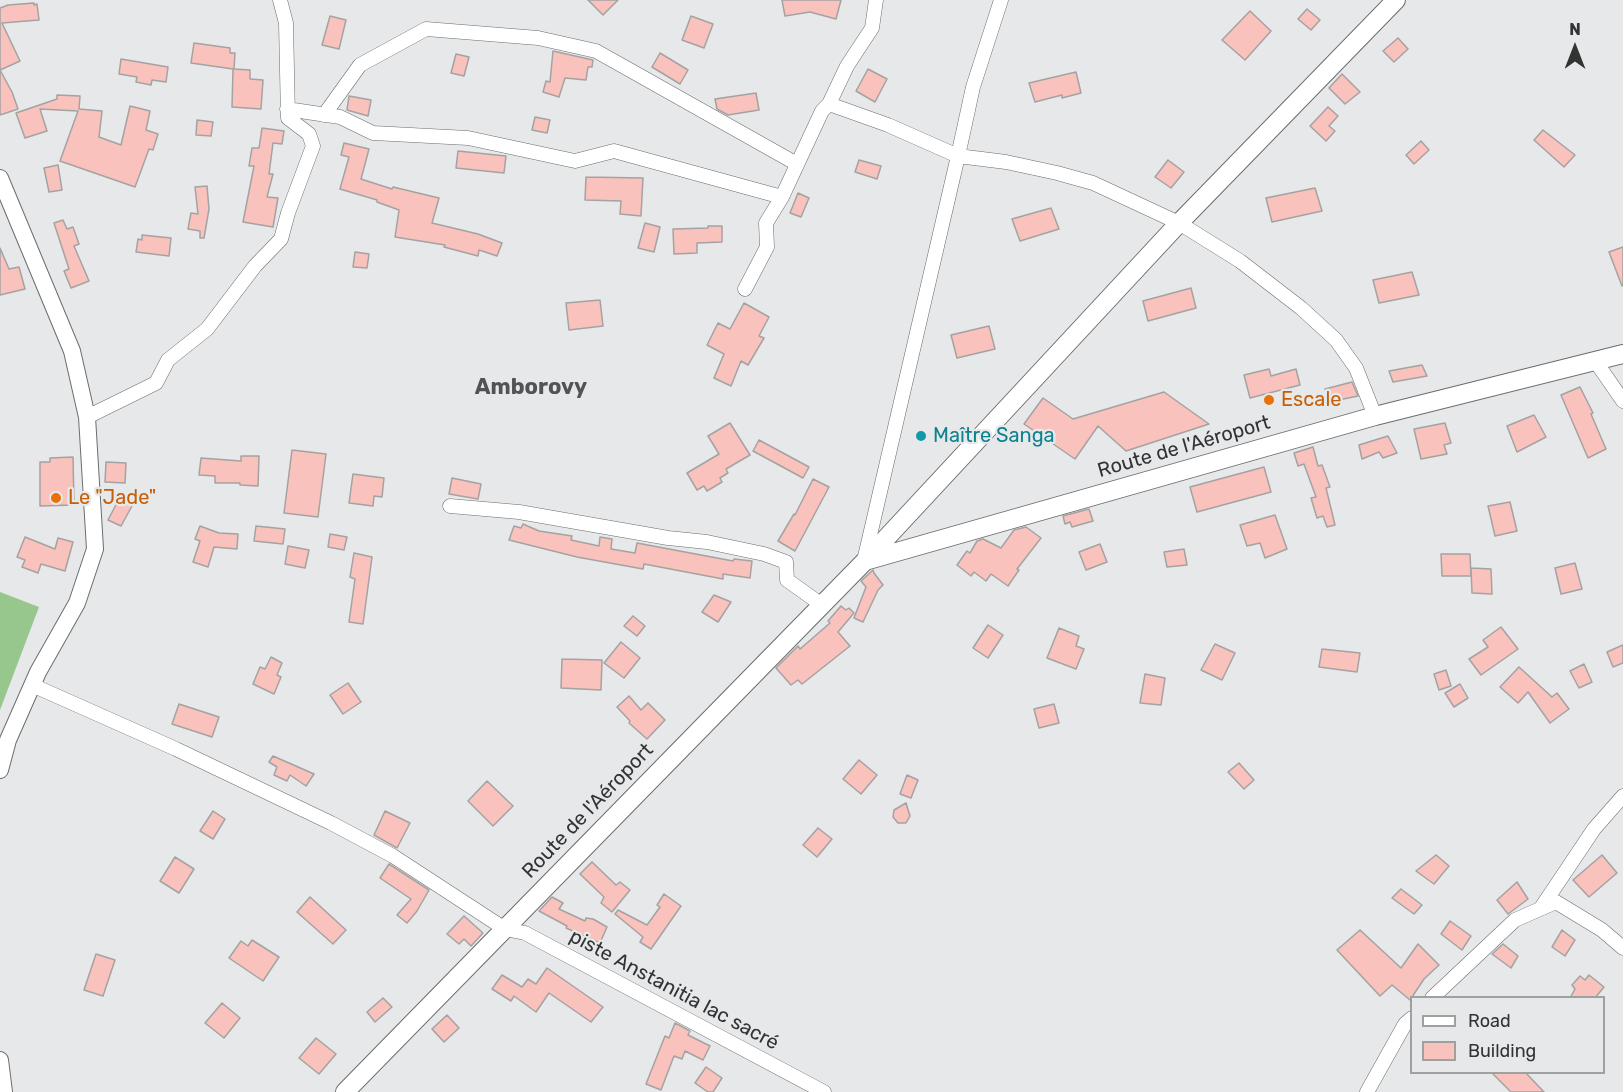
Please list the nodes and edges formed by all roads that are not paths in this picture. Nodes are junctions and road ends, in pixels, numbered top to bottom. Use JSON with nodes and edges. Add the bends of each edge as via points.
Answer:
{"nodes":[{"id":1,"x":280,"y":0,"type":"edge"},
{"id":2,"x":876,"y":0,"type":"edge"},
{"id":3,"x":1001,"y":0,"type":"edge"},
{"id":4,"x":1396,"y":0,"type":"edge"},
{"id":5,"x":830,"y":104,"type":"junction"},
{"id":6,"x":287,"y":109,"type":"junction"},
{"id":7,"x":324,"y":115,"type":"junction"},
{"id":8,"x":958,"y":156,"type":"junction"},
{"id":9,"x":797,"y":164,"type":"junction"},
{"id":10,"x":0,"y":178,"type":"edge"},
{"id":11,"x":782,"y":197,"type":"junction"},
{"id":12,"x":1179,"y":223,"type":"junction"},
{"id":13,"x":745,"y":289,"type":"dead end"},
{"id":14,"x":1623,"y":354,"type":"edge"},
{"id":15,"x":1596,"y":362,"type":"junction"},
{"id":16,"x":1623,"y":401,"type":"edge"},
{"id":17,"x":1375,"y":416,"type":"junction"},
{"id":18,"x":87,"y":417,"type":"junction"},
{"id":19,"x":450,"y":506,"type":"dead end"},
{"id":20,"x":864,"y":562,"type":"junction"},
{"id":21,"x":822,"y":605,"type":"junction"},
{"id":22,"x":32,"y":685,"type":"junction"},
{"id":23,"x":0,"y":770,"type":"edge"},
{"id":24,"x":1623,"y":796,"type":"edge"},
{"id":25,"x":1541,"y":908,"type":"junction"},
{"id":26,"x":505,"y":929,"type":"junction"},
{"id":27,"x":1623,"y":948,"type":"edge"},
{"id":28,"x":1434,"y":996,"type":"edge"},
{"id":29,"x":1410,"y":1020,"type":"edge"},
{"id":30,"x":0,"y":1060,"type":"edge"},
{"id":31,"x":4,"y":1092,"type":"edge"},
{"id":32,"x":345,"y":1092,"type":"edge"},
{"id":33,"x":824,"y":1092,"type":"edge"},
{"id":34,"x":1367,"y":1092,"type":"edge"}],
"edges":[{"from":1,"to":6,"type":"street","via":[[286,23]]},
{"from":2,"to":5,"type":"street","via":[[872,28],[847,66]]},
{"from":3,"to":8,"type":"street","via":[[972,87]]},
{"from":4,"to":12,"type":"main road","name":"Route de l'Aéroport"},
{"from":5,"to":8,"type":"street"},
{"from":5,"to":9,"type":"street","via":[[822,111]]},
{"from":6,"to":7,"type":"street"},
{"from":6,"to":18,"type":"street","via":[[288,118],[309,134],[313,146],[281,239],[207,328],[168,360],[156,383]]},
{"from":7,"to":9,"type":"street","via":[[360,65],[426,29],[538,38],[596,51]]},
{"from":7,"to":11,"type":"street","via":[[340,117],[373,133],[468,138],[575,161],[614,151]]},
{"from":8,"to":12,"type":"street","via":[[1006,162],[1093,183]]},
{"from":8,"to":20,"type":"street"},
{"from":9,"to":11,"type":"street"},
{"from":10,"to":18,"type":"street","via":[[72,351]]},
{"from":11,"to":13,"type":"street","via":[[766,223],[767,247]]},
{"from":12,"to":17,"type":"street","via":[[1240,261],[1336,340],[1356,368]]},
{"from":12,"to":20,"type":"main road","name":"Route de l'Aéroport"},
{"from":14,"to":15,"type":"main road","name":"Route de l'Aéroport"},
{"from":15,"to":16,"type":"street"},
{"from":15,"to":17,"type":"main road","name":"Route de l'Aéroport"},
{"from":17,"to":20,"type":"main road","name":"Route de l'Aéroport"},
{"from":18,"to":22,"type":"street","via":[[95,549],[77,603]]},
{"from":19,"to":21,"type":"street","via":[[519,512],[764,554],[786,562],[787,580]]},
{"from":20,"to":21,"type":"main road","name":"Route de l'Aéroport"},
{"from":21,"to":26,"type":"main road","name":"Route de l'Aéroport"},
{"from":22,"to":23,"type":"street","via":[[8,740]]},
{"from":22,"to":26,"type":"street","name":"piste Anstanitia lac sacré","via":[[331,822],[393,856]]},
{"from":24,"to":25,"type":"street","via":[[1594,829]]},
{"from":25,"to":27,"type":"street","via":[[1556,902]]},
{"from":25,"to":28,"type":"street","via":[[1515,920]]},
{"from":26,"to":32,"type":"main road","name":"Route de l'Aéroport"},
{"from":26,"to":33,"type":"street","name":"piste Anstanitia lac sacré","via":[[525,933]]},
{"from":29,"to":34,"type":"street"},
{"from":30,"to":31,"type":"street"}]}
